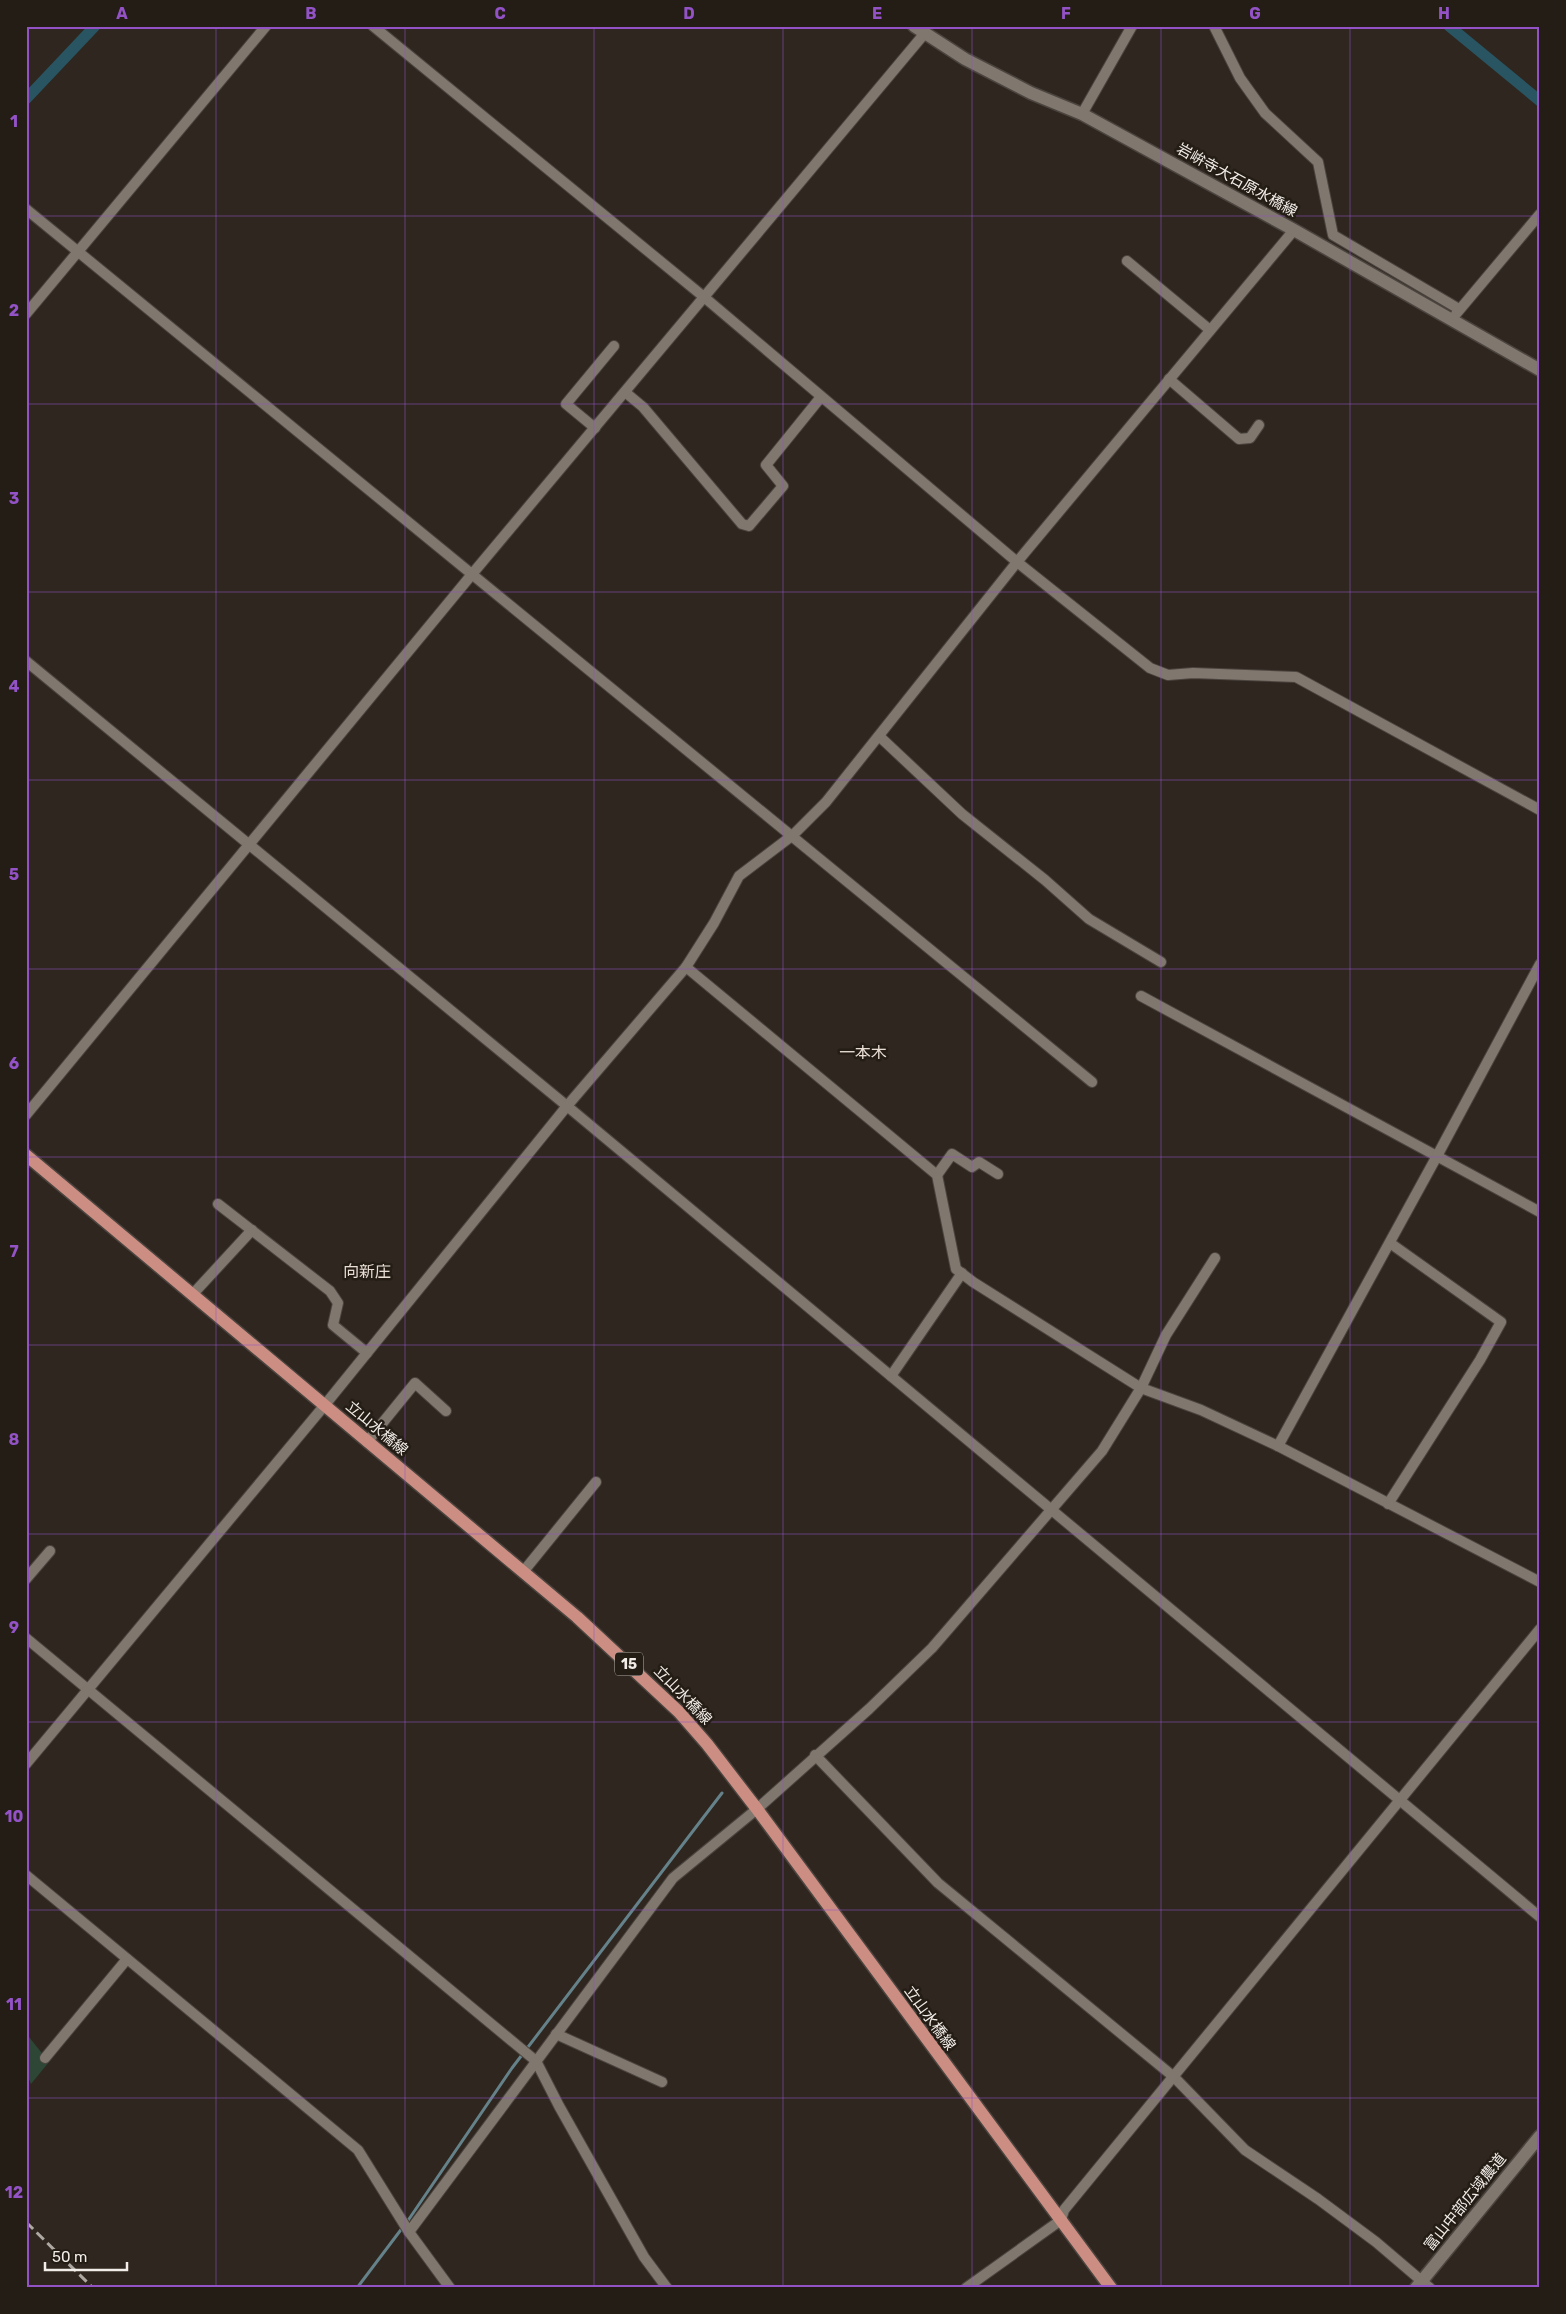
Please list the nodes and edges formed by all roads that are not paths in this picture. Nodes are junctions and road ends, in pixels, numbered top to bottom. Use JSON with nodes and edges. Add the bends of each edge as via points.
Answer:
{"nodes":[{"id":1,"x":266,"y":26,"type":"edge"},
{"id":2,"x":373,"y":26,"type":"edge"},
{"id":3,"x":1214,"y":26,"type":"edge"},
{"id":4,"x":1128,"y":28,"type":"edge"},
{"id":5,"x":920,"y":30,"type":"edge"},
{"id":6,"x":1082,"y":114,"type":"junction"},
{"id":7,"x":26,"y":209,"type":"edge"},
{"id":8,"x":1540,"y":214,"type":"edge"},
{"id":9,"x":1294,"y":230,"type":"junction"},
{"id":10,"x":78,"y":253,"type":"junction"},
{"id":11,"x":1127,"y":261,"type":"dead end"},
{"id":12,"x":704,"y":297,"type":"junction"},
{"id":13,"x":1459,"y":309,"type":"junction"},
{"id":14,"x":26,"y":314,"type":"edge"},
{"id":15,"x":1452,"y":321,"type":"junction"},
{"id":16,"x":1210,"y":330,"type":"junction"},
{"id":17,"x":614,"y":346,"type":"dead end"},
{"id":18,"x":1540,"y":370,"type":"edge"},
{"id":19,"x":1169,"y":379,"type":"junction"},
{"id":20,"x":625,"y":392,"type":"junction"},
{"id":21,"x":821,"y":397,"type":"junction"},
{"id":22,"x":1258,"y":425,"type":"dead end"},
{"id":23,"x":595,"y":428,"type":"junction"},
{"id":24,"x":1017,"y":562,"type":"junction"},
{"id":25,"x":473,"y":573,"type":"junction"},
{"id":26,"x":26,"y":661,"type":"edge"},
{"id":27,"x":878,"y":736,"type":"junction"},
{"id":28,"x":1540,"y":810,"type":"edge"},
{"id":29,"x":793,"y":835,"type":"junction"},
{"id":30,"x":250,"y":843,"type":"junction"},
{"id":31,"x":1161,"y":962,"type":"dead end"},
{"id":32,"x":1540,"y":964,"type":"edge"},
{"id":33,"x":686,"y":966,"type":"junction"},
{"id":34,"x":1141,"y":996,"type":"dead end"},
{"id":35,"x":1092,"y":1082,"type":"dead end"},
{"id":36,"x":567,"y":1106,"type":"junction"},
{"id":37,"x":26,"y":1115,"type":"edge"},
{"id":38,"x":26,"y":1155,"type":"edge"},
{"id":39,"x":1437,"y":1156,"type":"junction"},
{"id":40,"x":998,"y":1174,"type":"dead end"},
{"id":41,"x":937,"y":1175,"type":"junction"},
{"id":42,"x":218,"y":1204,"type":"dead end"},
{"id":43,"x":1540,"y":1212,"type":"edge"},
{"id":44,"x":252,"y":1230,"type":"junction"},
{"id":45,"x":1390,"y":1243,"type":"junction"},
{"id":46,"x":1215,"y":1258,"type":"dead end"},
{"id":47,"x":962,"y":1273,"type":"junction"},
{"id":48,"x":192,"y":1295,"type":"junction"},
{"id":49,"x":367,"y":1353,"type":"junction"},
{"id":50,"x":891,"y":1376,"type":"junction"},
{"id":51,"x":1141,"y":1388,"type":"junction"},
{"id":52,"x":324,"y":1406,"type":"junction"},
{"id":53,"x":446,"y":1411,"type":"dead end"},
{"id":54,"x":367,"y":1442,"type":"junction"},
{"id":55,"x":1278,"y":1446,"type":"junction"},
{"id":56,"x":596,"y":1482,"type":"dead end"},
{"id":57,"x":1388,"y":1504,"type":"junction"},
{"id":58,"x":1052,"y":1511,"type":"junction"},
{"id":59,"x":50,"y":1551,"type":"dead end"},
{"id":60,"x":523,"y":1572,"type":"junction"},
{"id":61,"x":26,"y":1580,"type":"edge"},
{"id":62,"x":1540,"y":1582,"type":"edge"},
{"id":63,"x":1540,"y":1630,"type":"edge"},
{"id":64,"x":26,"y":1638,"type":"edge"},
{"id":65,"x":88,"y":1690,"type":"junction"},
{"id":66,"x":815,"y":1755,"type":"junction"},
{"id":67,"x":26,"y":1764,"type":"edge"},
{"id":68,"x":1400,"y":1800,"type":"junction"},
{"id":69,"x":757,"y":1809,"type":"junction"},
{"id":70,"x":26,"y":1875,"type":"edge"},
{"id":71,"x":1540,"y":1917,"type":"edge"},
{"id":72,"x":127,"y":1959,"type":"junction"},
{"id":73,"x":556,"y":2034,"type":"junction"},
{"id":74,"x":45,"y":2058,"type":"dead end"},
{"id":75,"x":536,"y":2061,"type":"junction"},
{"id":76,"x":1174,"y":2077,"type":"junction"},
{"id":77,"x":662,"y":2082,"type":"dead end"},
{"id":78,"x":1540,"y":2136,"type":"edge"},
{"id":79,"x":1061,"y":2220,"type":"junction"},
{"id":80,"x":409,"y":2232,"type":"junction"},
{"id":81,"x":1423,"y":2286,"type":"edge"},
{"id":82,"x":450,"y":2288,"type":"edge"},
{"id":83,"x":667,"y":2288,"type":"edge"},
{"id":84,"x":966,"y":2288,"type":"edge"},
{"id":85,"x":1111,"y":2288,"type":"edge"}],
"edges":[{"from":1,"to":10,"type":"street"},
{"from":2,"to":12,"type":"street"},
{"from":3,"to":13,"type":"street","via":[[1240,78],[1265,113],[1318,162],[1333,235]]},
{"from":4,"to":6,"type":"street"},
{"from":5,"to":6,"type":"main road","name":"岩峅寺大石原水橋線","via":[[964,59]]},
{"from":5,"to":12,"type":"street"},
{"from":6,"to":9,"type":"main road","name":"岩峅寺大石原水橋線"},
{"from":7,"to":10,"type":"street"},
{"from":8,"to":13,"type":"street"},
{"from":9,"to":15,"type":"main road","name":"岩峅寺大石原水橋線"},
{"from":9,"to":16,"type":"street"},
{"from":10,"to":14,"type":"street"},
{"from":10,"to":25,"type":"street"},
{"from":11,"to":16,"type":"street"},
{"from":12,"to":20,"type":"street"},
{"from":12,"to":21,"type":"street"},
{"from":13,"to":15,"type":"street"},
{"from":15,"to":18,"type":"main road","name":"岩峅寺大石原水橋線"},
{"from":16,"to":19,"type":"street"},
{"from":17,"to":23,"type":"street","via":[[566,404]]},
{"from":19,"to":22,"type":"street","via":[[1239,439],[1250,438]]},
{"from":19,"to":24,"type":"street"},
{"from":20,"to":21,"type":"street","via":[[643,408],[742,524],[748,526],[783,486],[766,465]]},
{"from":20,"to":23,"type":"street"},
{"from":21,"to":24,"type":"street"},
{"from":23,"to":25,"type":"street"},
{"from":24,"to":27,"type":"street"},
{"from":24,"to":28,"type":"street","via":[[1150,668],[1168,675],[1296,676]]},
{"from":25,"to":29,"type":"street"},
{"from":25,"to":30,"type":"street"},
{"from":26,"to":30,"type":"street"},
{"from":27,"to":29,"type":"street","via":[[826,802]]},
{"from":27,"to":31,"type":"street","via":[[962,814],[1046,880],[1089,919]]},
{"from":29,"to":33,"type":"street","via":[[740,876]]},
{"from":29,"to":35,"type":"street"},
{"from":30,"to":36,"type":"street"},
{"from":30,"to":37,"type":"street"},
{"from":32,"to":39,"type":"street"},
{"from":33,"to":36,"type":"street"},
{"from":33,"to":41,"type":"street"},
{"from":34,"to":39,"type":"street"},
{"from":36,"to":49,"type":"street"},
{"from":36,"to":50,"type":"street"},
{"from":38,"to":48,"type":"main road","name":"立山水橋線","number":"15"},
{"from":39,"to":43,"type":"street"},
{"from":39,"to":45,"type":"street"},
{"from":40,"to":41,"type":"street","via":[[979,1162],[972,1167],[952,1154]]},
{"from":41,"to":47,"type":"street","via":[[956,1269]]},
{"from":42,"to":44,"type":"street"},
{"from":44,"to":48,"type":"street"},
{"from":44,"to":49,"type":"street","via":[[330,1291],[338,1303],[333,1325]]},
{"from":45,"to":55,"type":"street"},
{"from":45,"to":57,"type":"street","via":[[1501,1322]]},
{"from":46,"to":51,"type":"street","via":[[1166,1334]]},
{"from":47,"to":50,"type":"street"},
{"from":47,"to":51,"type":"street"},
{"from":48,"to":52,"type":"main road","name":"立山水橋線","number":"15"},
{"from":49,"to":52,"type":"street"},
{"from":50,"to":58,"type":"street"},
{"from":51,"to":55,"type":"street","via":[[1201,1410]]},
{"from":51,"to":58,"type":"street","via":[[1102,1451]]},
{"from":52,"to":54,"type":"main road","name":"立山水橋線","number":"15"},
{"from":52,"to":65,"type":"street"},
{"from":53,"to":54,"type":"street","via":[[415,1383]]},
{"from":54,"to":60,"type":"main road","name":"立山水橋線","number":"15"},
{"from":55,"to":57,"type":"street"},
{"from":56,"to":60,"type":"street"},
{"from":57,"to":62,"type":"street"},
{"from":58,"to":66,"type":"street","via":[[932,1648]]},
{"from":58,"to":68,"type":"street"},
{"from":59,"to":61,"type":"street"},
{"from":60,"to":69,"type":"main road","name":"立山水橋線","number":"15","via":[[639,1672],[679,1712]]},
{"from":63,"to":68,"type":"street"},
{"from":64,"to":65,"type":"street"},
{"from":65,"to":67,"type":"street"},
{"from":65,"to":75,"type":"street"},
{"from":66,"to":69,"type":"street"},
{"from":66,"to":76,"type":"street","via":[[938,1883]]},
{"from":68,"to":71,"type":"street"},
{"from":68,"to":76,"type":"street"},
{"from":69,"to":73,"type":"street","via":[[673,1878]]},
{"from":69,"to":79,"type":"main road","name":"立山水橋線","number":"15"},
{"from":70,"to":72,"type":"street"},
{"from":72,"to":74,"type":"street"},
{"from":72,"to":80,"type":"street","via":[[358,2150]]},
{"from":73,"to":75,"type":"street"},
{"from":73,"to":77,"type":"street"},
{"from":75,"to":80,"type":"street"},
{"from":75,"to":83,"type":"street","via":[[644,2257]]},
{"from":76,"to":79,"type":"street","via":[[1064,2210]]},
{"from":76,"to":81,"type":"street","via":[[1245,2150],[1376,2242]]},
{"from":78,"to":81,"type":"main road","name":"富山中部広域農道"},
{"from":79,"to":84,"type":"street"},
{"from":79,"to":85,"type":"main road","name":"立山水橋線","number":"15"},
{"from":80,"to":82,"type":"street"}]}
